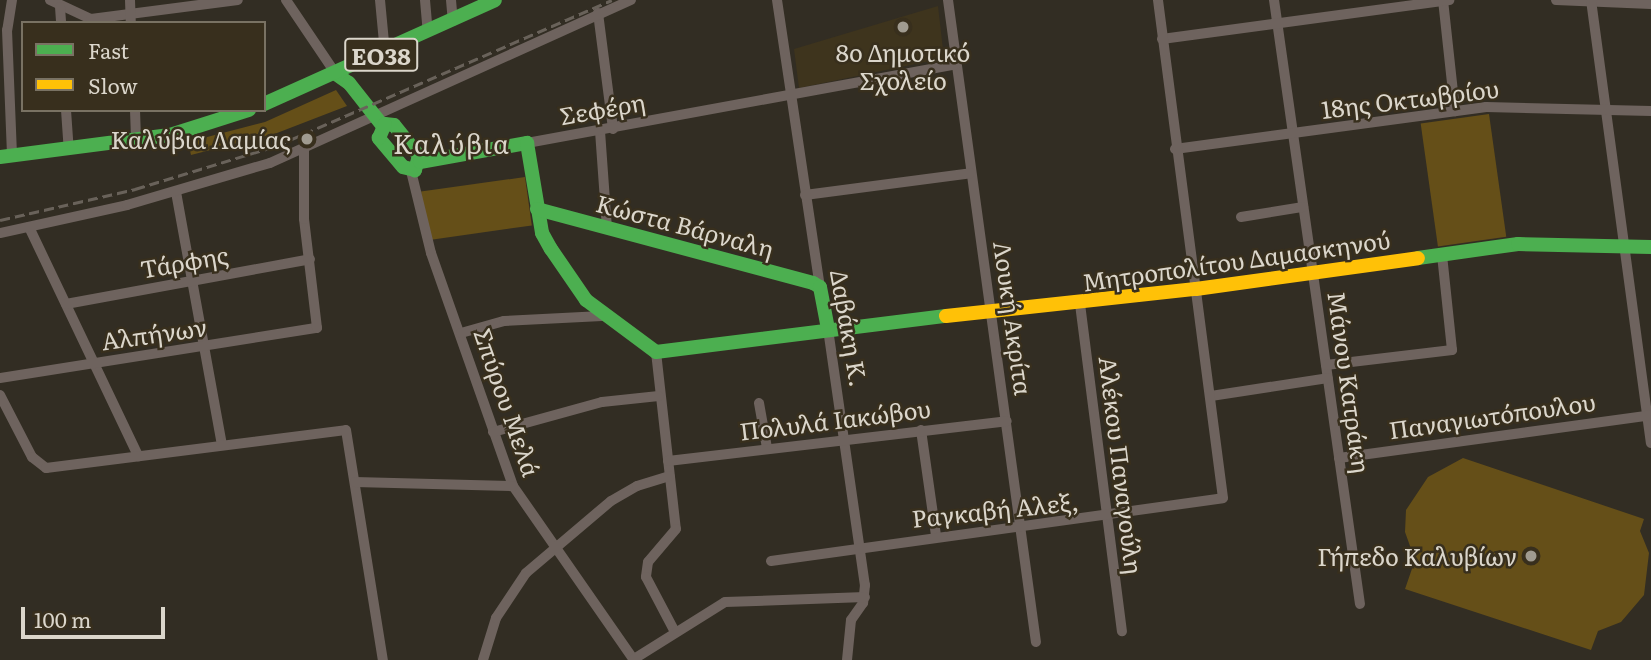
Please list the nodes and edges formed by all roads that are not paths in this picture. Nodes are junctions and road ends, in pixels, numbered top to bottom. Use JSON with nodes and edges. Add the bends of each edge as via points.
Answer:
{"nodes":[{"id":1,"x":12,"y":0,"type":"edge"},
{"id":2,"x":50,"y":0,"type":"edge"},
{"id":3,"x":130,"y":0,"type":"edge"},
{"id":4,"x":238,"y":0,"type":"edge"},
{"id":5,"x":286,"y":0,"type":"edge"},
{"id":6,"x":380,"y":0,"type":"edge"},
{"id":7,"x":425,"y":0,"type":"edge"},
{"id":8,"x":451,"y":0,"type":"edge"},
{"id":9,"x":631,"y":0,"type":"edge"},
{"id":10,"x":948,"y":0,"type":"edge"},
{"id":11,"x":1158,"y":0,"type":"edge"},
{"id":12,"x":1274,"y":0,"type":"edge"},
{"id":13,"x":1443,"y":0,"type":"edge"},
{"id":14,"x":1449,"y":0,"type":"edge"},
{"id":15,"x":1556,"y":0,"type":"edge"},
{"id":16,"x":780,"y":1,"type":"edge"},
{"id":17,"x":1591,"y":1,"type":"edge"},
{"id":18,"x":487,"y":2,"type":"edge"},
{"id":19,"x":1651,"y":4,"type":"edge"},
{"id":20,"x":1372,"y":5,"type":"edge"},
{"id":21,"x":60,"y":7,"type":"junction"},
{"id":22,"x":598,"y":13,"type":"junction"},
{"id":23,"x":130,"y":19,"type":"edge"},
{"id":24,"x":453,"y":20,"type":"junction"},
{"id":25,"x":61,"y":21,"type":"edge"},
{"id":26,"x":1277,"y":22,"type":"junction"},
{"id":27,"x":428,"y":33,"type":"junction"},
{"id":28,"x":1162,"y":39,"type":"junction"},
{"id":29,"x":385,"y":53,"type":"junction"},
{"id":30,"x":956,"y":64,"type":"junction"},
{"id":31,"x":336,"y":74,"type":"junction"},
{"id":32,"x":791,"y":98,"type":"junction"},
{"id":33,"x":266,"y":103,"type":"edge"},
{"id":34,"x":1606,"y":108,"type":"junction"},
{"id":35,"x":1455,"y":111,"type":"junction"},
{"id":36,"x":1651,"y":111,"type":"edge"},
{"id":37,"x":66,"y":112,"type":"edge"},
{"id":38,"x":135,"y":112,"type":"edge"},
{"id":39,"x":244,"y":112,"type":"edge"},
{"id":40,"x":378,"y":122,"type":"junction"},
{"id":41,"x":613,"y":129,"type":"junction"},
{"id":42,"x":600,"y":131,"type":"junction"},
{"id":43,"x":1292,"y":134,"type":"junction"},
{"id":44,"x":136,"y":140,"type":"junction"},
{"id":45,"x":527,"y":144,"type":"junction"},
{"id":46,"x":69,"y":149,"type":"junction"},
{"id":47,"x":304,"y":149,"type":"junction"},
{"id":48,"x":1175,"y":149,"type":"junction"},
{"id":49,"x":6,"y":157,"type":"edge"},
{"id":50,"x":416,"y":166,"type":"junction"},
{"id":51,"x":971,"y":173,"type":"junction"},
{"id":52,"x":176,"y":192,"type":"junction"},
{"id":53,"x":805,"y":195,"type":"junction"},
{"id":54,"x":1303,"y":207,"type":"junction"},
{"id":55,"x":537,"y":209,"type":"junction"},
{"id":56,"x":1241,"y":217,"type":"dead end"},
{"id":57,"x":29,"y":227,"type":"junction"},
{"id":58,"x":607,"y":228,"type":"junction"},
{"id":59,"x":0,"y":233,"type":"edge"},
{"id":60,"x":1623,"y":245,"type":"junction"},
{"id":61,"x":1651,"y":247,"type":"edge"},
{"id":62,"x":1443,"y":255,"type":"junction"},
{"id":63,"x":310,"y":259,"type":"junction"},
{"id":64,"x":1312,"y":274,"type":"junction"},
{"id":65,"x":194,"y":280,"type":"junction"},
{"id":66,"x":820,"y":287,"type":"junction"},
{"id":67,"x":1196,"y":289,"type":"junction"},
{"id":68,"x":66,"y":304,"type":"junction"},
{"id":69,"x":1080,"y":304,"type":"junction"},
{"id":70,"x":991,"y":310,"type":"junction"},
{"id":71,"x":602,"y":316,"type":"junction"},
{"id":72,"x":828,"y":329,"type":"junction"},
{"id":73,"x":461,"y":332,"type":"junction"},
{"id":74,"x":206,"y":347,"type":"junction"},
{"id":75,"x":656,"y":352,"type":"junction"},
{"id":76,"x":93,"y":363,"type":"junction"},
{"id":77,"x":1326,"y":365,"type":"junction"},
{"id":78,"x":0,"y":378,"type":"edge"},
{"id":79,"x":1328,"y":378,"type":"junction"},
{"id":80,"x":0,"y":395,"type":"edge"},
{"id":81,"x":659,"y":396,"type":"junction"},
{"id":82,"x":1211,"y":396,"type":"junction"},
{"id":83,"x":759,"y":403,"type":"dead end"},
{"id":84,"x":1649,"y":415,"type":"edge"},
{"id":85,"x":1007,"y":421,"type":"junction"},
{"id":86,"x":921,"y":430,"type":"junction"},
{"id":87,"x":493,"y":432,"type":"junction"},
{"id":88,"x":846,"y":438,"type":"junction"},
{"id":89,"x":1651,"y":443,"type":"edge"},
{"id":90,"x":222,"y":444,"type":"junction"},
{"id":91,"x":767,"y":448,"type":"junction"},
{"id":92,"x":138,"y":456,"type":"junction"},
{"id":93,"x":1339,"y":458,"type":"junction"},
{"id":94,"x":668,"y":461,"type":"junction"},
{"id":95,"x":670,"y":476,"type":"junction"},
{"id":96,"x":355,"y":482,"type":"junction"},
{"id":97,"x":513,"y":486,"type":"junction"},
{"id":98,"x":1109,"y":517,"type":"junction"},
{"id":99,"x":1023,"y":526,"type":"junction"},
{"id":100,"x":936,"y":536,"type":"junction"},
{"id":101,"x":555,"y":546,"type":"junction"},
{"id":102,"x":863,"y":546,"type":"junction"},
{"id":103,"x":771,"y":561,"type":"dead end"},
{"id":104,"x":864,"y":597,"type":"junction"},
{"id":105,"x":1360,"y":604,"type":"dead end"},
{"id":106,"x":1122,"y":631,"type":"dead end"},
{"id":107,"x":675,"y":632,"type":"junction"},
{"id":108,"x":1036,"y":642,"type":"dead end"},
{"id":109,"x":383,"y":660,"type":"edge"},
{"id":110,"x":483,"y":660,"type":"edge"},
{"id":111,"x":634,"y":660,"type":"edge"},
{"id":112,"x":848,"y":660,"type":"edge"}],
"edges":[{"from":1,"to":49,"type":"street","via":[[7,30]]},
{"from":2,"to":21,"type":"street"},
{"from":3,"to":23,"type":"street"},
{"from":4,"to":23,"type":"street"},
{"from":5,"to":31,"type":"street"},
{"from":6,"to":29,"type":"street"},
{"from":7,"to":27,"type":"street"},
{"from":8,"to":24,"type":"street"},
{"from":9,"to":22,"type":"street"},
{"from":10,"to":30,"type":"street","name":"Λουκή Ακρίτα"},
{"from":11,"to":28,"type":"street"},
{"from":12,"to":26,"type":"street","name":"Μάνου Κατράκη"},
{"from":13,"to":14,"type":"street"},
{"from":13,"to":20,"type":"street"},
{"from":13,"to":35,"type":"street"},
{"from":15,"to":17,"type":"street"},
{"from":16,"to":32,"type":"street","name":"Δαβάκη Κ."},
{"from":17,"to":19,"type":"street"},
{"from":17,"to":34,"type":"street"},
{"from":18,"to":24,"type":"street","number":"ΕΟ38"},
{"from":20,"to":26,"type":"street"},
{"from":21,"to":23,"type":"street","via":[[85,19]]},
{"from":21,"to":25,"type":"street"},
{"from":22,"to":40,"type":"street"},
{"from":22,"to":41,"type":"street"},
{"from":24,"to":27,"type":"street","number":"ΕΟ38"},
{"from":26,"to":28,"type":"street"},
{"from":26,"to":43,"type":"street","name":"Μάνου Κατράκη"},
{"from":27,"to":29,"type":"street","number":"ΕΟ38"},
{"from":28,"to":48,"type":"street"},
{"from":29,"to":31,"type":"street","number":"ΕΟ38"},
{"from":30,"to":32,"type":"street","name":"Σεφέρη"},
{"from":30,"to":51,"type":"street","name":"Λουκή Ακρίτα"},
{"from":31,"to":33,"type":"street","number":"ΕΟ38"},
{"from":31,"to":40,"type":"street","via":[[349,83]]},
{"from":32,"to":41,"type":"street","name":"Σεφέρη"},
{"from":32,"to":53,"type":"street","name":"Δαβάκη Κ."},
{"from":34,"to":35,"type":"street","name":"18ης Οκτωβρίου","via":[[1496,106]]},
{"from":34,"to":36,"type":"street","name":"18ης Οκτωβρίου"},
{"from":34,"to":60,"type":"street"},
{"from":35,"to":43,"type":"street","name":"18ης Οκτωβρίου"},
{"from":37,"to":46,"type":"street"},
{"from":38,"to":44,"type":"street"},
{"from":39,"to":44,"type":"street","via":[[207,126]]},
{"from":40,"to":47,"type":"street"},
{"from":40,"to":50,"type":"street","via":[[394,125]]},
{"from":41,"to":42,"type":"street","name":"Σεφέρη"},
{"from":42,"to":45,"type":"street","name":"Σεφέρη"},
{"from":42,"to":58,"type":"street"},
{"from":43,"to":48,"type":"street","name":"18ης Οκτωβρίου"},
{"from":43,"to":54,"type":"street","name":"Μάνου Κατράκη"},
{"from":44,"to":46,"type":"street"},
{"from":45,"to":50,"type":"street","name":"Σεφέρη"},
{"from":45,"to":55,"type":"street"},
{"from":46,"to":49,"type":"street"},
{"from":47,"to":52,"type":"street"},
{"from":47,"to":63,"type":"street","via":[[304,219]]},
{"from":48,"to":67,"type":"street"},
{"from":50,"to":73,"type":"street","name":"Σπύρου Μελά","via":[[420,218]]},
{"from":51,"to":53,"type":"street"},
{"from":51,"to":70,"type":"street","name":"Λουκή Ακρίτα"},
{"from":52,"to":57,"type":"street"},
{"from":52,"to":65,"type":"street"},
{"from":53,"to":66,"type":"street","name":"Δαβάκη Κ."},
{"from":54,"to":56,"type":"street"},
{"from":54,"to":64,"type":"street","name":"Μάνου Κατράκη"},
{"from":55,"to":58,"type":"street","name":"Κώστα Βάρναλη"},
{"from":55,"to":71,"type":"street","via":[[551,249]]},
{"from":57,"to":59,"type":"street"},
{"from":57,"to":68,"type":"street"},
{"from":58,"to":66,"type":"street","name":"Κώστα Βάρναλη"},
{"from":60,"to":61,"type":"street","name":"Μητροπολίτου Δαμασκηνού"},
{"from":60,"to":62,"type":"street","name":"Μητροπολίτου Δαμασκηνού","via":[[1530,242]]},
{"from":60,"to":84,"type":"street"},
{"from":62,"to":64,"type":"street","name":"Μητροπολίτου Δαμασκηνού"},
{"from":62,"to":77,"type":"street","via":[[1452,350]]},
{"from":63,"to":65,"type":"street","name":"Τάρφης"},
{"from":63,"to":74,"type":"street","name":"Αλπήνων","via":[[320,318],[314,329]]},
{"from":64,"to":67,"type":"street","name":"Μητροπολίτου Δαμασκηνού"},
{"from":64,"to":77,"type":"street","name":"Μάνου Κατράκη"},
{"from":65,"to":68,"type":"street","name":"Τάρφης"},
{"from":65,"to":74,"type":"street"},
{"from":66,"to":72,"type":"street","name":"Δαβάκη Κ."},
{"from":67,"to":69,"type":"street","name":"Μητροπολίτου Δαμασκηνού"},
{"from":67,"to":82,"type":"street"},
{"from":68,"to":76,"type":"street"},
{"from":69,"to":70,"type":"street","name":"Μητροπολίτου Δαμασκηνού"},
{"from":69,"to":98,"type":"street","name":"Αλέκου Παναγούλη"},
{"from":70,"to":72,"type":"street","name":"Μητροπολίτου Δαμασκηνού"},
{"from":70,"to":85,"type":"street","name":"Λουκή Ακρίτα"},
{"from":71,"to":73,"type":"street","via":[[503,321]]},
{"from":71,"to":75,"type":"street"},
{"from":72,"to":75,"type":"street","name":"Μητροπολίτου Δαμασκηνού"},
{"from":72,"to":88,"type":"street","name":"Δαβάκη Κ."},
{"from":73,"to":87,"type":"street","name":"Σπύρου Μελά"},
{"from":74,"to":76,"type":"street","name":"Αλπήνων"},
{"from":74,"to":90,"type":"street"},
{"from":75,"to":81,"type":"street"},
{"from":76,"to":78,"type":"street","name":"Αλπήνων"},
{"from":76,"to":92,"type":"street"},
{"from":77,"to":79,"type":"street","name":"Μάνου Κατράκη"},
{"from":79,"to":82,"type":"street"},
{"from":79,"to":93,"type":"street","name":"Μάνου Κατράκη"},
{"from":80,"to":92,"type":"street","via":[[32,457],[46,468]]},
{"from":81,"to":87,"type":"street","via":[[602,402]]},
{"from":81,"to":94,"type":"street"},
{"from":82,"to":98,"type":"street","name":"Ραγκαβή Αλεξ,","via":[[1223,498]]},
{"from":83,"to":91,"type":"street"},
{"from":84,"to":89,"type":"street"},
{"from":84,"to":93,"type":"street","name":"Παναγιωτόπουλου"},
{"from":85,"to":86,"type":"street","name":"Πολυλά Ιακώβου"},
{"from":85,"to":99,"type":"street","name":"Λουκή Ακρίτα"},
{"from":86,"to":88,"type":"street","name":"Πολυλά Ιακώβου"},
{"from":86,"to":100,"type":"street"},
{"from":87,"to":97,"type":"street","name":"Σπύρου Μελά"},
{"from":88,"to":91,"type":"street","name":"Πολυλά Ιακώβου"},
{"from":88,"to":102,"type":"street","name":"Δαβάκη Κ."},
{"from":90,"to":92,"type":"street"},
{"from":90,"to":96,"type":"street","via":[[346,430]]},
{"from":91,"to":94,"type":"street","name":"Πολυλά Ιακώβου"},
{"from":93,"to":105,"type":"street","name":"Μάνου Κατράκη"},
{"from":94,"to":95,"type":"street"},
{"from":95,"to":101,"type":"street","via":[[623,494]]},
{"from":95,"to":107,"type":"street","via":[[676,529],[648,562],[646,577]]},
{"from":96,"to":97,"type":"street"},
{"from":96,"to":109,"type":"street"},
{"from":97,"to":101,"type":"street","name":"Σπύρου Μελά"},
{"from":98,"to":99,"type":"street","name":"Ραγκαβή Αλεξ,"},
{"from":98,"to":106,"type":"street","name":"Αλέκου Παναγούλη"},
{"from":99,"to":100,"type":"street","name":"Ραγκαβή Αλεξ,"},
{"from":99,"to":108,"type":"street","name":"Λουκή Ακρίτα"},
{"from":100,"to":102,"type":"street","name":"Ραγκαβή Αλεξ,"},
{"from":101,"to":110,"type":"street","via":[[526,572],[496,618]]},
{"from":101,"to":111,"type":"street","name":"Σπύρου Μελά"},
{"from":102,"to":103,"type":"street","name":"Ραγκαβή Αλεξ,"},
{"from":102,"to":104,"type":"street","name":"Δαβάκη Κ."},
{"from":104,"to":107,"type":"street","via":[[725,602]]},
{"from":104,"to":112,"type":"street","name":"Δαβάκη Κ.","via":[[851,621]]},
{"from":107,"to":111,"type":"street"}]}
